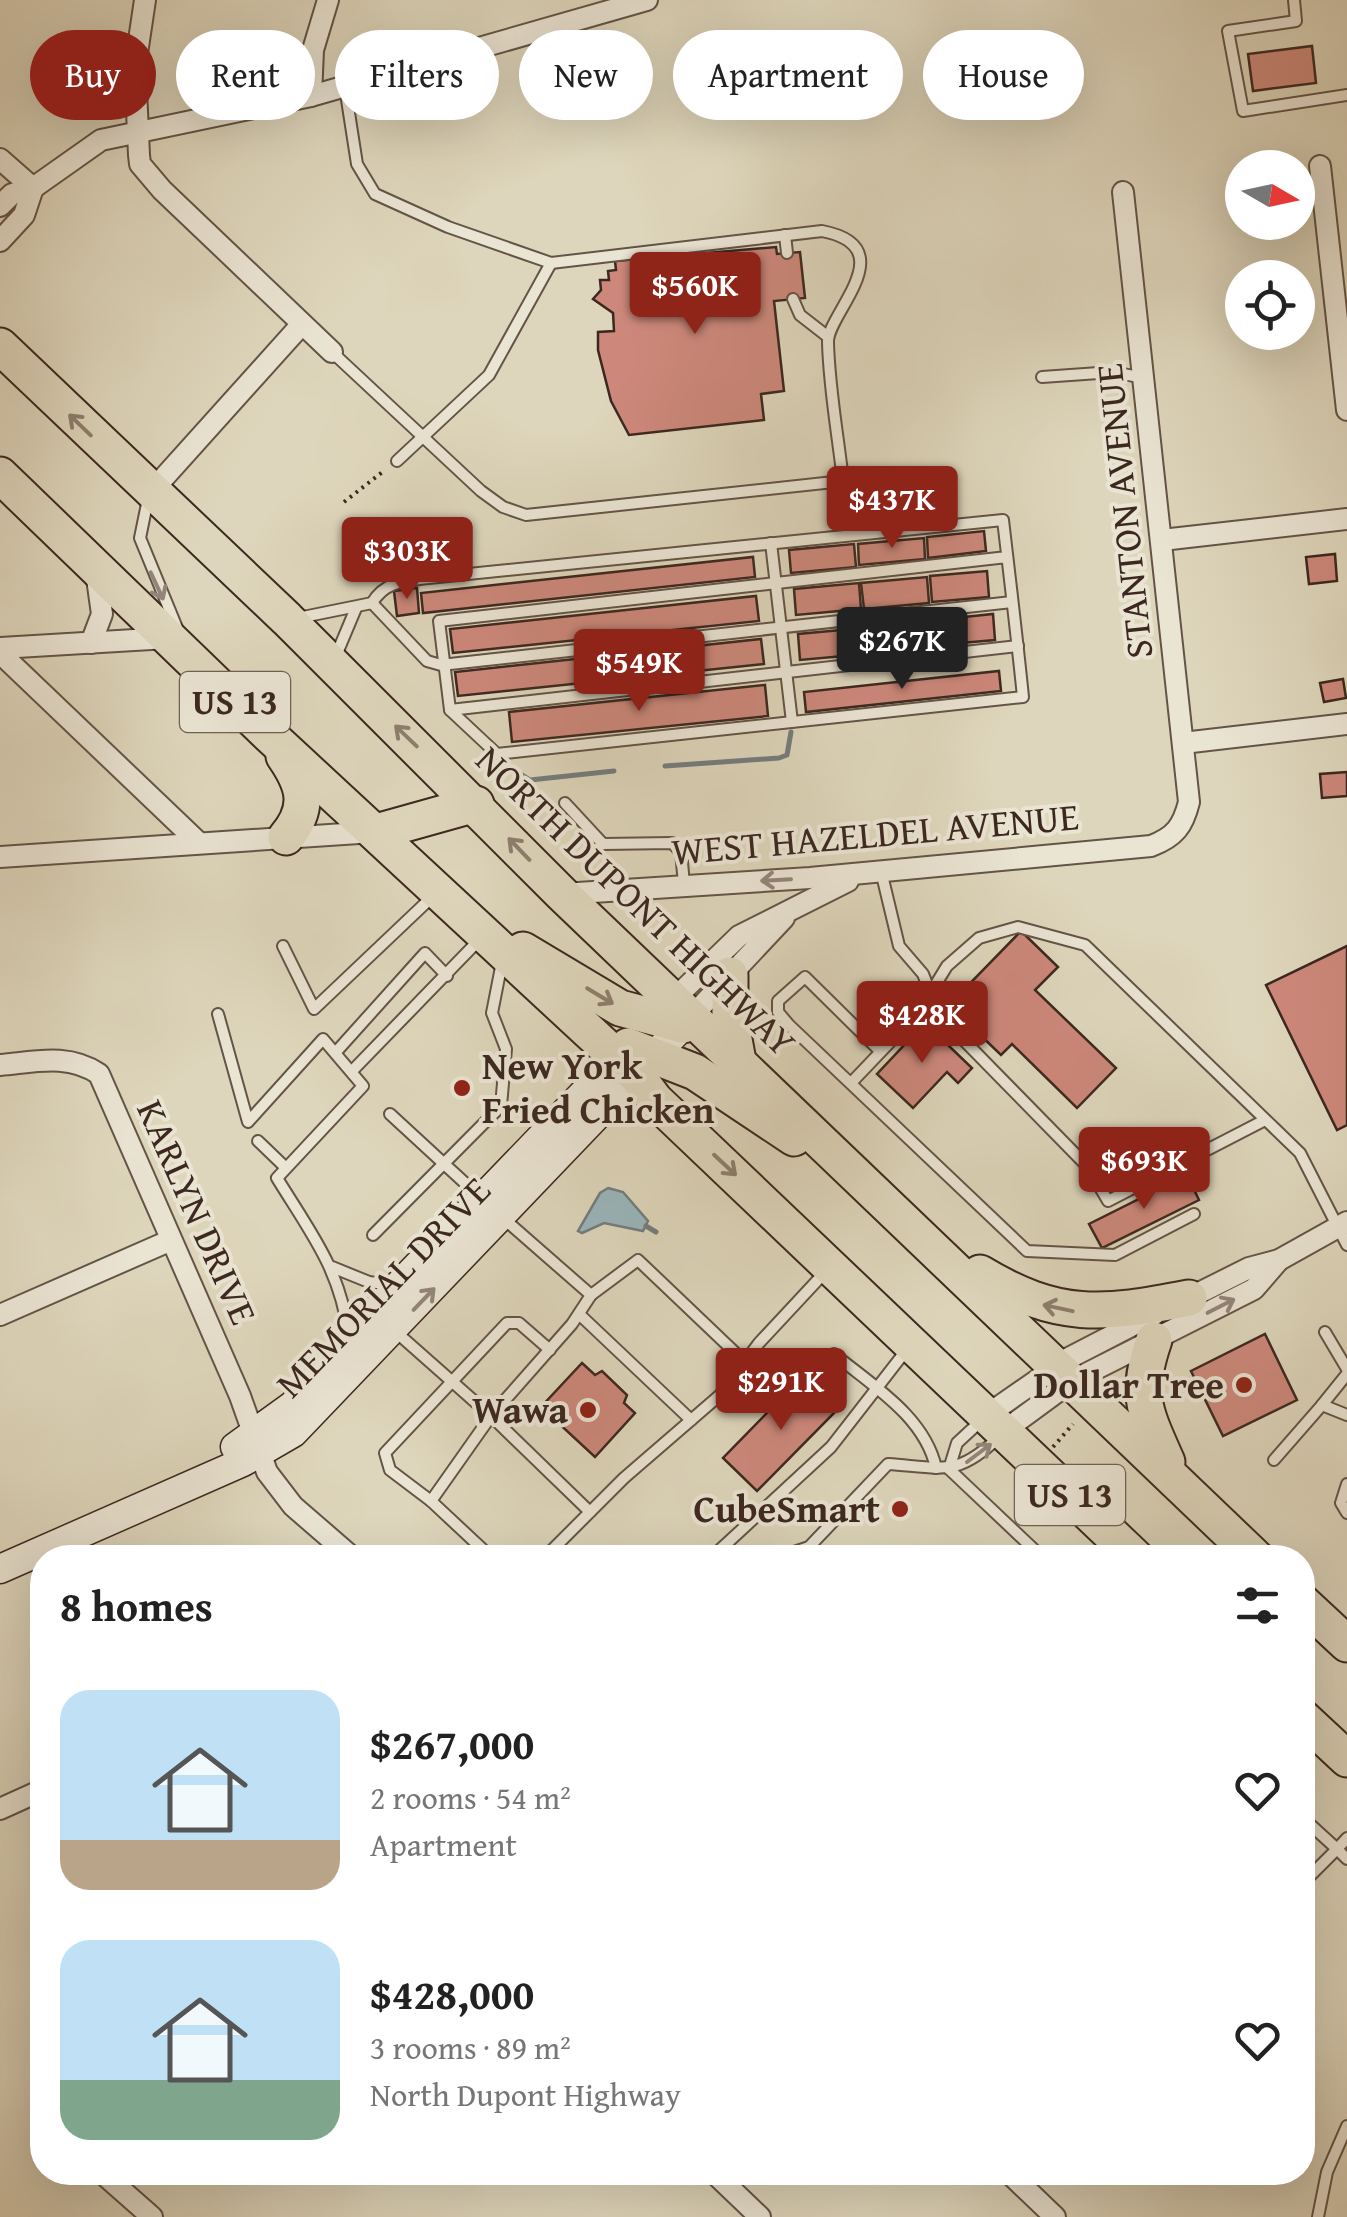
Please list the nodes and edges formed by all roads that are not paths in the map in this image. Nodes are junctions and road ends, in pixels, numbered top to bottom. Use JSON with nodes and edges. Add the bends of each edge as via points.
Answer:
{"nodes":[{"id":1,"x":145,"y":0,"type":"edge"},
{"id":2,"x":328,"y":0,"type":"edge"},
{"id":3,"x":647,"y":0,"type":"edge"},
{"id":4,"x":1294,"y":0,"type":"edge"},
{"id":5,"x":499,"y":42,"type":"edge"},
{"id":6,"x":315,"y":43,"type":"edge"},
{"id":7,"x":1347,"y":95,"type":"edge"},
{"id":8,"x":189,"y":120,"type":"edge"},
{"id":9,"x":350,"y":120,"type":"edge"},
{"id":10,"x":138,"y":130,"type":"junction"},
{"id":11,"x":0,"y":158,"type":"edge"},
{"id":12,"x":1320,"y":166,"type":"dead end"},
{"id":13,"x":33,"y":188,"type":"junction"},
{"id":14,"x":1123,"y":192,"type":"dead end"},
{"id":15,"x":0,"y":206,"type":"edge"},
{"id":16,"x":785,"y":236,"type":"junction"},
{"id":17,"x":0,"y":240,"type":"edge"},
{"id":18,"x":787,"y":252,"type":"dead end"},
{"id":19,"x":552,"y":263,"type":"junction"},
{"id":20,"x":793,"y":299,"type":"dead end"},
{"id":21,"x":302,"y":324,"type":"junction"},
{"id":22,"x":828,"y":336,"type":"junction"},
{"id":23,"x":0,"y":346,"type":"edge"},
{"id":24,"x":332,"y":352,"type":"joint"},
{"id":25,"x":0,"y":374,"type":"edge"},
{"id":26,"x":1042,"y":377,"type":"dead end"},
{"id":27,"x":1145,"y":378,"type":"junction"},
{"id":28,"x":42,"y":390,"type":"junction"},
{"id":29,"x":1347,"y":410,"type":"edge"},
{"id":30,"x":423,"y":440,"type":"junction"},
{"id":31,"x":397,"y":461,"type":"road end"},
{"id":32,"x":0,"y":474,"type":"edge"},
{"id":33,"x":150,"y":493,"type":"junction"},
{"id":34,"x":1347,"y":519,"type":"edge"},
{"id":35,"x":1162,"y":540,"type":"junction"},
{"id":36,"x":771,"y":543,"type":"junction"},
{"id":37,"x":1007,"y":557,"type":"junction"},
{"id":38,"x":96,"y":569,"type":"junction"},
{"id":39,"x":776,"y":582,"type":"junction"},
{"id":40,"x":372,"y":602,"type":"junction"},
{"id":41,"x":1012,"y":602,"type":"junction"},
{"id":42,"x":356,"y":608,"type":"junction"},
{"id":43,"x":287,"y":619,"type":"junction"},
{"id":44,"x":781,"y":628,"type":"junction"},
{"id":45,"x":168,"y":638,"type":"junction"},
{"id":46,"x":91,"y":643,"type":"junction"},
{"id":47,"x":1018,"y":646,"type":"junction"},
{"id":48,"x":0,"y":651,"type":"edge"},
{"id":49,"x":333,"y":664,"type":"junction"},
{"id":50,"x":441,"y":666,"type":"junction"},
{"id":51,"x":786,"y":672,"type":"junction"},
{"id":52,"x":205,"y":673,"type":"junction"},
{"id":53,"x":450,"y":710,"type":"junction"},
{"id":54,"x":792,"y":722,"type":"junction"},
{"id":55,"x":1347,"y":724,"type":"edge"},
{"id":56,"x":266,"y":731,"type":"junction"},
{"id":57,"x":1183,"y":743,"type":"junction"},
{"id":58,"x":565,"y":803,"type":"dead end"},
{"id":59,"x":476,"y":804,"type":"junction"},
{"id":60,"x":1184,"y":822,"type":"joint"},
{"id":61,"x":376,"y":832,"type":"junction"},
{"id":62,"x":286,"y":836,"type":"junction"},
{"id":63,"x":199,"y":843,"type":"junction"},
{"id":64,"x":0,"y":857,"type":"edge"},
{"id":65,"x":877,"y":871,"type":"junction"},
{"id":66,"x":684,"y":884,"type":"junction"},
{"id":67,"x":440,"y":890,"type":"junction"},
{"id":68,"x":562,"y":894,"type":"junction"},
{"id":69,"x":788,"y":913,"type":"junction"},
{"id":70,"x":496,"y":942,"type":"junction"},
{"id":71,"x":283,"y":946,"type":"dead end"},
{"id":72,"x":730,"y":975,"type":"junction"},
{"id":73,"x":447,"y":976,"type":"junction"},
{"id":74,"x":932,"y":994,"type":"junction"},
{"id":75,"x":218,"y":1014,"type":"dead end"},
{"id":76,"x":676,"y":1015,"type":"junction"},
{"id":77,"x":880,"y":1051,"type":"junction"},
{"id":78,"x":336,"y":1052,"type":"junction"},
{"id":79,"x":634,"y":1059,"type":"junction"},
{"id":80,"x":738,"y":1060,"type":"junction"},
{"id":81,"x":0,"y":1064,"type":"edge"},
{"id":82,"x":352,"y":1070,"type":"junction"},
{"id":83,"x":851,"y":1083,"type":"junction"},
{"id":84,"x":390,"y":1114,"type":"dead end"},
{"id":85,"x":1265,"y":1120,"type":"junction"},
{"id":86,"x":258,"y":1142,"type":"dead end"},
{"id":87,"x":444,"y":1163,"type":"junction"},
{"id":88,"x":284,"y":1166,"type":"junction"},
{"id":89,"x":882,"y":1198,"type":"junction"},
{"id":90,"x":492,"y":1208,"type":"junction"},
{"id":91,"x":1194,"y":1214,"type":"dead end"},
{"id":92,"x":1344,"y":1231,"type":"edge"},
{"id":93,"x":373,"y":1236,"type":"dead end"},
{"id":94,"x":169,"y":1241,"type":"junction"},
{"id":95,"x":928,"y":1242,"type":"junction"},
{"id":96,"x":1279,"y":1260,"type":"junction"},
{"id":97,"x":831,"y":1266,"type":"junction"},
{"id":98,"x":332,"y":1268,"type":"junction"},
{"id":99,"x":399,"y":1286,"type":"junction"},
{"id":100,"x":591,"y":1296,"type":"junction"},
{"id":101,"x":1189,"y":1298,"type":"junction"},
{"id":102,"x":579,"y":1314,"type":"junction"},
{"id":103,"x":0,"y":1315,"type":"edge"},
{"id":104,"x":385,"y":1321,"type":"junction"},
{"id":105,"x":1326,"y":1332,"type":"dead end"},
{"id":106,"x":1154,"y":1340,"type":"junction"},
{"id":107,"x":350,"y":1343,"type":"junction"},
{"id":108,"x":912,"y":1343,"type":"junction"},
{"id":109,"x":550,"y":1350,"type":"junction"},
{"id":110,"x":834,"y":1354,"type":"dead end"},
{"id":111,"x":745,"y":1362,"type":"junction"},
{"id":112,"x":1347,"y":1372,"type":"edge"},
{"id":113,"x":1064,"y":1373,"type":"junction"},
{"id":114,"x":450,"y":1380,"type":"junction"},
{"id":115,"x":876,"y":1389,"type":"junction"},
{"id":116,"x":1322,"y":1405,"type":"junction"},
{"id":117,"x":1347,"y":1415,"type":"edge"},
{"id":118,"x":491,"y":1416,"type":"junction"},
{"id":119,"x":691,"y":1420,"type":"junction"},
{"id":120,"x":996,"y":1423,"type":"junction"},
{"id":121,"x":258,"y":1444,"type":"junction"},
{"id":122,"x":1274,"y":1460,"type":"dead end"},
{"id":123,"x":936,"y":1468,"type":"junction"},
{"id":124,"x":949,"y":1469,"type":"junction"},
{"id":125,"x":1175,"y":1481,"type":"junction"},
{"id":126,"x":1347,"y":1484,"type":"edge"},
{"id":127,"x":431,"y":1501,"type":"junction"},
{"id":128,"x":590,"y":1512,"type":"junction"},
{"id":129,"x":1347,"y":1513,"type":"edge"},
{"id":130,"x":50,"y":1545,"type":"edge"},
{"id":131,"x":339,"y":1545,"type":"edge"},
{"id":132,"x":478,"y":1545,"type":"edge"},
{"id":133,"x":557,"y":1545,"type":"edge"},
{"id":134,"x":724,"y":1545,"type":"edge"},
{"id":135,"x":811,"y":1545,"type":"edge"},
{"id":136,"x":1029,"y":1545,"type":"edge"},
{"id":137,"x":1123,"y":1545,"type":"edge"},
{"id":138,"x":1242,"y":1545,"type":"edge"},
{"id":139,"x":0,"y":1550,"type":"edge"},
{"id":140,"x":30,"y":1554,"type":"edge"},
{"id":141,"x":0,"y":1569,"type":"edge"},
{"id":142,"x":1315,"y":1614,"type":"edge"},
{"id":143,"x":1347,"y":1644,"type":"edge"},
{"id":144,"x":1315,"y":1730,"type":"edge"},
{"id":145,"x":1347,"y":1759,"type":"edge"},
{"id":146,"x":30,"y":1795,"type":"edge"},
{"id":147,"x":0,"y":1809,"type":"edge"},
{"id":148,"x":1315,"y":1829,"type":"edge"},
{"id":149,"x":1347,"y":1838,"type":"edge"},
{"id":150,"x":1337,"y":1849,"type":"junction"},
{"id":151,"x":1347,"y":1859,"type":"edge"},
{"id":152,"x":1315,"y":1871,"type":"edge"},
{"id":153,"x":1347,"y":2126,"type":"edge"},
{"id":154,"x":116,"y":2185,"type":"edge"},
{"id":155,"x":727,"y":2185,"type":"edge"},
{"id":156,"x":1021,"y":2185,"type":"edge"},
{"id":157,"x":152,"y":2217,"type":"edge"},
{"id":158,"x":760,"y":2217,"type":"edge"},
{"id":159,"x":1054,"y":2217,"type":"edge"},
{"id":160,"x":1318,"y":2217,"type":"edge"}],
"edges":[{"from":1,"to":10,"type":"street","via":[[136,44]]},
{"from":2,"to":6,"type":"street"},
{"from":3,"to":5,"type":"street"},
{"from":4,"to":7,"type":"lane","via":[[1296,21],[1228,31],[1243,112]]},
{"from":8,"to":10,"type":"street"},
{"from":9,"to":19,"type":"lane","via":[[356,164],[376,194]]},
{"from":10,"to":13,"type":"street","via":[[101,140]]},
{"from":10,"to":21,"type":"street","via":[[140,164]]},
{"from":11,"to":13,"type":"street"},
{"from":12,"to":29,"type":"street"},
{"from":13,"to":15,"type":"street"},
{"from":13,"to":17,"type":"street","via":[[24,215]]},
{"from":14,"to":27,"type":"street","name":"STANTON AVENUE"},
{"from":16,"to":18,"type":"lane"},
{"from":16,"to":19,"type":"lane"},
{"from":16,"to":22,"type":"lane","via":[[822,231],[842,235],[854,247],[856,288]]},
{"from":19,"to":30,"type":"lane","via":[[489,375]]},
{"from":20,"to":22,"type":"lane","via":[[800,315]]},
{"from":21,"to":24,"type":"street"},
{"from":21,"to":33,"type":"street"},
{"from":22,"to":30,"type":"lane","via":[[843,481],[526,515],[503,507]]},
{"from":23,"to":28,"type":"highway","name":"NORTH DUPONT HIGHWAY","number":"US 13"},
{"from":24,"to":30,"type":"lane"},
{"from":25,"to":28,"type":"highway"},
{"from":26,"to":27,"type":"lane","via":[[1113,372]]},
{"from":27,"to":35,"type":"street","name":"STANTON AVENUE"},
{"from":33,"to":28,"type":"highway","name":"NORTH DUPONT HIGHWAY","number":"US 13","one_way":true},
{"from":30,"to":31,"type":"lane"},
{"from":32,"to":38,"type":"highway","number":"US 13"},
{"from":33,"to":43,"type":"highway","name":"NORTH DUPONT HIGHWAY","number":"US 13"},
{"from":33,"to":52,"type":"lane","one_way":true,"via":[[140,538],[147,563]]},
{"from":34,"to":35,"type":"street"},
{"from":35,"to":57,"type":"street","name":"STANTON AVENUE"},
{"from":36,"to":37,"type":"lane","via":[[1003,520]]},
{"from":36,"to":39,"type":"lane"},
{"from":36,"to":40,"type":"lane","via":[[429,578],[392,584]]},
{"from":37,"to":39,"type":"lane"},
{"from":37,"to":41,"type":"lane"},
{"from":38,"to":45,"type":"highway","number":"US 13"},
{"from":38,"to":46,"type":"street","via":[[102,614]]},
{"from":39,"to":44,"type":"lane"},
{"from":39,"to":50,"type":"lane","via":[[439,620]]},
{"from":40,"to":42,"type":"lane"},
{"from":40,"to":50,"type":"lane","via":[[398,635]]},
{"from":41,"to":44,"type":"lane"},
{"from":41,"to":47,"type":"lane"},
{"from":42,"to":43,"type":"lane"},
{"from":42,"to":49,"type":"lane"},
{"from":43,"to":49,"type":"highway","name":"NORTH DUPONT HIGHWAY","number":"US 13"},
{"from":44,"to":50,"type":"lane"},
{"from":44,"to":51,"type":"lane"},
{"from":45,"to":46,"type":"street"},
{"from":45,"to":52,"type":"highway","number":"US 13"},
{"from":46,"to":48,"type":"street"},
{"from":47,"to":51,"type":"lane"},
{"from":47,"to":54,"type":"lane","via":[[1023,698]]},
{"from":48,"to":63,"type":"street"},
{"from":59,"to":49,"type":"highway","name":"NORTH DUPONT HIGHWAY","number":"US 13","one_way":true},
{"from":50,"to":53,"type":"lane"},
{"from":51,"to":53,"type":"lane"},
{"from":51,"to":54,"type":"lane"},
{"from":52,"to":56,"type":"highway","number":"US 13"},
{"from":53,"to":54,"type":"lane","via":[[497,754]]},
{"from":55,"to":57,"type":"street"},
{"from":56,"to":61,"type":"highway","number":"US 13"},
{"from":56,"to":62,"type":"highway","via":[[302,782],[304,804]]},
{"from":57,"to":60,"type":"street","name":"STANTON AVENUE","via":[[1189,802]]},
{"from":58,"to":66,"type":"lane","via":[[603,844],[672,843],[682,852]]},
{"from":59,"to":61,"type":"highway"},
{"from":68,"to":59,"type":"highway","name":"NORTH DUPONT HIGHWAY","number":"US 13","one_way":true},
{"from":60,"to":65,"type":"street","name":"WEST HAZELDEL AVENUE","via":[[1169,840],[1152,846]]},
{"from":61,"to":62,"type":"street"},
{"from":61,"to":67,"type":"highway","number":"US 13"},
{"from":62,"to":63,"type":"street"},
{"from":63,"to":64,"type":"street"},
{"from":65,"to":66,"type":"street","name":"WEST HAZELDEL AVENUE","one_way":true},
{"from":65,"to":69,"type":"street","name":"MEMORIAL DRIVE","via":[[824,890]]},
{"from":65,"to":74,"type":"lane","via":[[899,946]]},
{"from":66,"to":68,"type":"street","name":"WEST HAZELDEL AVENUE"},
{"from":67,"to":70,"type":"highway","number":"US 13"},
{"from":67,"to":71,"type":"lane","via":[[314,1009]]},
{"from":68,"to":76,"type":"highway","name":"NORTH DUPONT HIGHWAY","number":"US 13"},
{"from":69,"to":72,"type":"street","name":"MEMORIAL DRIVE"},
{"from":69,"to":76,"type":"street","name":"MEMORIAL DRIVE","via":[[740,936]]},
{"from":70,"to":73,"type":"lane"},
{"from":70,"to":76,"type":"highway","one_way":true,"via":[[542,959],[620,1008]]},
{"from":70,"to":79,"type":"highway","number":"US 13"},
{"from":70,"to":87,"type":"lane","via":[[492,1014],[506,1049],[501,1106]]},
{"from":72,"to":76,"type":"street","name":"MEMORIAL DRIVE"},
{"from":72,"to":80,"type":"highway"},
{"from":73,"to":78,"type":"lane","via":[[426,953]]},
{"from":73,"to":82,"type":"lane"},
{"from":74,"to":77,"type":"lane"},
{"from":74,"to":85,"type":"lane","via":[[947,966],[979,938],[1018,927],[1085,945]]},
{"from":74,"to":85,"type":"lane","via":[[938,1015],[1088,1167],[1108,1200]]},
{"from":75,"to":78,"type":"lane","via":[[248,1122],[324,1040]]},
{"from":76,"to":79,"type":"street","name":"MEMORIAL DRIVE"},
{"from":76,"to":80,"type":"highway","name":"NORTH DUPONT HIGHWAY","number":"US 13"},
{"from":77,"to":83,"type":"lane"},
{"from":77,"to":83,"type":"lane","via":[[805,977],[778,1001],[778,1012]]},
{"from":78,"to":82,"type":"lane"},
{"from":79,"to":89,"type":"highway","via":[[695,1072]]},
{"from":79,"to":90,"type":"street","name":"MEMORIAL DRIVE"},
{"from":79,"to":97,"type":"highway","number":"US 13","one_way":true,"via":[[655,1100]]},
{"from":80,"to":89,"type":"highway","name":"NORTH DUPONT HIGHWAY","number":"US 13"},
{"from":81,"to":94,"type":"street","name":"KARLYN DRIVE","via":[[81,1062],[99,1074]]},
{"from":82,"to":88,"type":"lane","via":[[363,1086]]},
{"from":83,"to":91,"type":"lane","via":[[1027,1251],[1114,1254]]},
{"from":84,"to":87,"type":"lane"},
{"from":85,"to":92,"type":"lane","via":[[1300,1153]]},
{"from":86,"to":88,"type":"lane"},
{"from":87,"to":90,"type":"lane"},
{"from":87,"to":93,"type":"lane"},
{"from":88,"to":98,"type":"lane","via":[[277,1178]]},
{"from":89,"to":95,"type":"highway","name":"NORTH DUPONT HIGHWAY","number":"US 13"},
{"from":90,"to":99,"type":"street","name":"MEMORIAL DRIVE"},
{"from":90,"to":100,"type":"lane"},
{"from":104,"to":90,"type":"street","name":"MEMORIAL DRIVE","one_way":true},
{"from":92,"to":96,"type":"street"},
{"from":94,"to":103,"type":"street"},
{"from":94,"to":121,"type":"street","name":"KARLYN DRIVE"},
{"from":101,"to":95,"type":"highway","one_way":true,"via":[[1117,1311],[1062,1310],[1020,1296]]},
{"from":95,"to":113,"type":"highway","name":"NORTH DUPONT HIGHWAY","number":"US 13"},
{"from":96,"to":101,"type":"street"},
{"from":106,"to":96,"type":"street","one_way":true,"via":[[1254,1290]]},
{"from":97,"to":108,"type":"highway","number":"US 13"},
{"from":97,"to":111,"type":"lane"},
{"from":98,"to":99,"type":"lane"},
{"from":98,"to":107,"type":"lane","via":[[345,1299]]},
{"from":99,"to":104,"type":"street","name":"MEMORIAL DRIVE"},
{"from":100,"to":102,"type":"lane"},
{"from":100,"to":111,"type":"lane","via":[[638,1260]]},
{"from":101,"to":113,"type":"street"},
{"from":102,"to":109,"type":"lane"},
{"from":102,"to":119,"type":"lane"},
{"from":104,"to":107,"type":"street","name":"MEMORIAL DRIVE"},
{"from":104,"to":114,"type":"lane"},
{"from":104,"to":121,"type":"street","name":"MEMORIAL DRIVE","via":[[306,1421]]},
{"from":105,"to":112,"type":"lane"},
{"from":106,"to":113,"type":"street"},
{"from":106,"to":125,"type":"highway","via":[[1140,1384],[1142,1402]]},
{"from":107,"to":121,"type":"street","name":"MEMORIAL DRIVE"},
{"from":108,"to":115,"type":"lane"},
{"from":108,"to":120,"type":"highway","number":"US 13"},
{"from":109,"to":114,"type":"lane","via":[[518,1323],[506,1323]]},
{"from":109,"to":118,"type":"lane"},
{"from":110,"to":115,"type":"lane"},
{"from":111,"to":119,"type":"lane"},
{"from":112,"to":116,"type":"lane"},
{"from":113,"to":120,"type":"street"},
{"from":113,"to":125,"type":"highway","name":"NORTH DUPONT HIGHWAY","number":"US 13"},
{"from":114,"to":118,"type":"lane"},
{"from":114,"to":127,"type":"lane","via":[[386,1453],[390,1470]]},
{"from":115,"to":123,"type":"lane","via":[[930,1441]]},
{"from":115,"to":134,"type":"lane","via":[[832,1447]]},
{"from":116,"to":117,"type":"lane"},
{"from":116,"to":122,"type":"lane"},
{"from":118,"to":127,"type":"lane"},
{"from":118,"to":128,"type":"lane"},
{"from":119,"to":128,"type":"lane"},
{"from":124,"to":120,"type":"lane","one_way":true,"via":[[976,1460]]},
{"from":120,"to":124,"type":"lane","via":[[957,1442]]},
{"from":120,"to":137,"type":"highway","number":"US 13"},
{"from":121,"to":130,"type":"street","name":"MEMORIAL DRIVE"},
{"from":121,"to":131,"type":"street","name":"KARLYN DRIVE","via":[[275,1487]]},
{"from":121,"to":139,"type":"street","name":"MEMORIAL DRIVE"},
{"from":123,"to":124,"type":"lane"},
{"from":123,"to":135,"type":"lane","via":[[888,1464]]},
{"from":124,"to":136,"type":"lane"},
{"from":125,"to":138,"type":"highway","name":"NORTH DUPONT HIGHWAY","number":"US 13"},
{"from":126,"to":129,"type":"lane","via":[[1341,1504]]},
{"from":127,"to":132,"type":"lane"},
{"from":128,"to":133,"type":"lane"},
{"from":140,"to":141,"type":"street","name":"MEMORIAL DRIVE"},
{"from":142,"to":143,"type":"highway"},
{"from":144,"to":145,"type":"highway"},
{"from":146,"to":147,"type":"street"},
{"from":148,"to":150,"type":"lane"},
{"from":149,"to":150,"type":"lane"},
{"from":150,"to":151,"type":"lane"},
{"from":150,"to":152,"type":"lane"},
{"from":153,"to":160,"type":"lane","via":[[1327,2172]]},
{"from":154,"to":157,"type":"street"},
{"from":155,"to":158,"type":"street"},
{"from":156,"to":159,"type":"street"}]}
